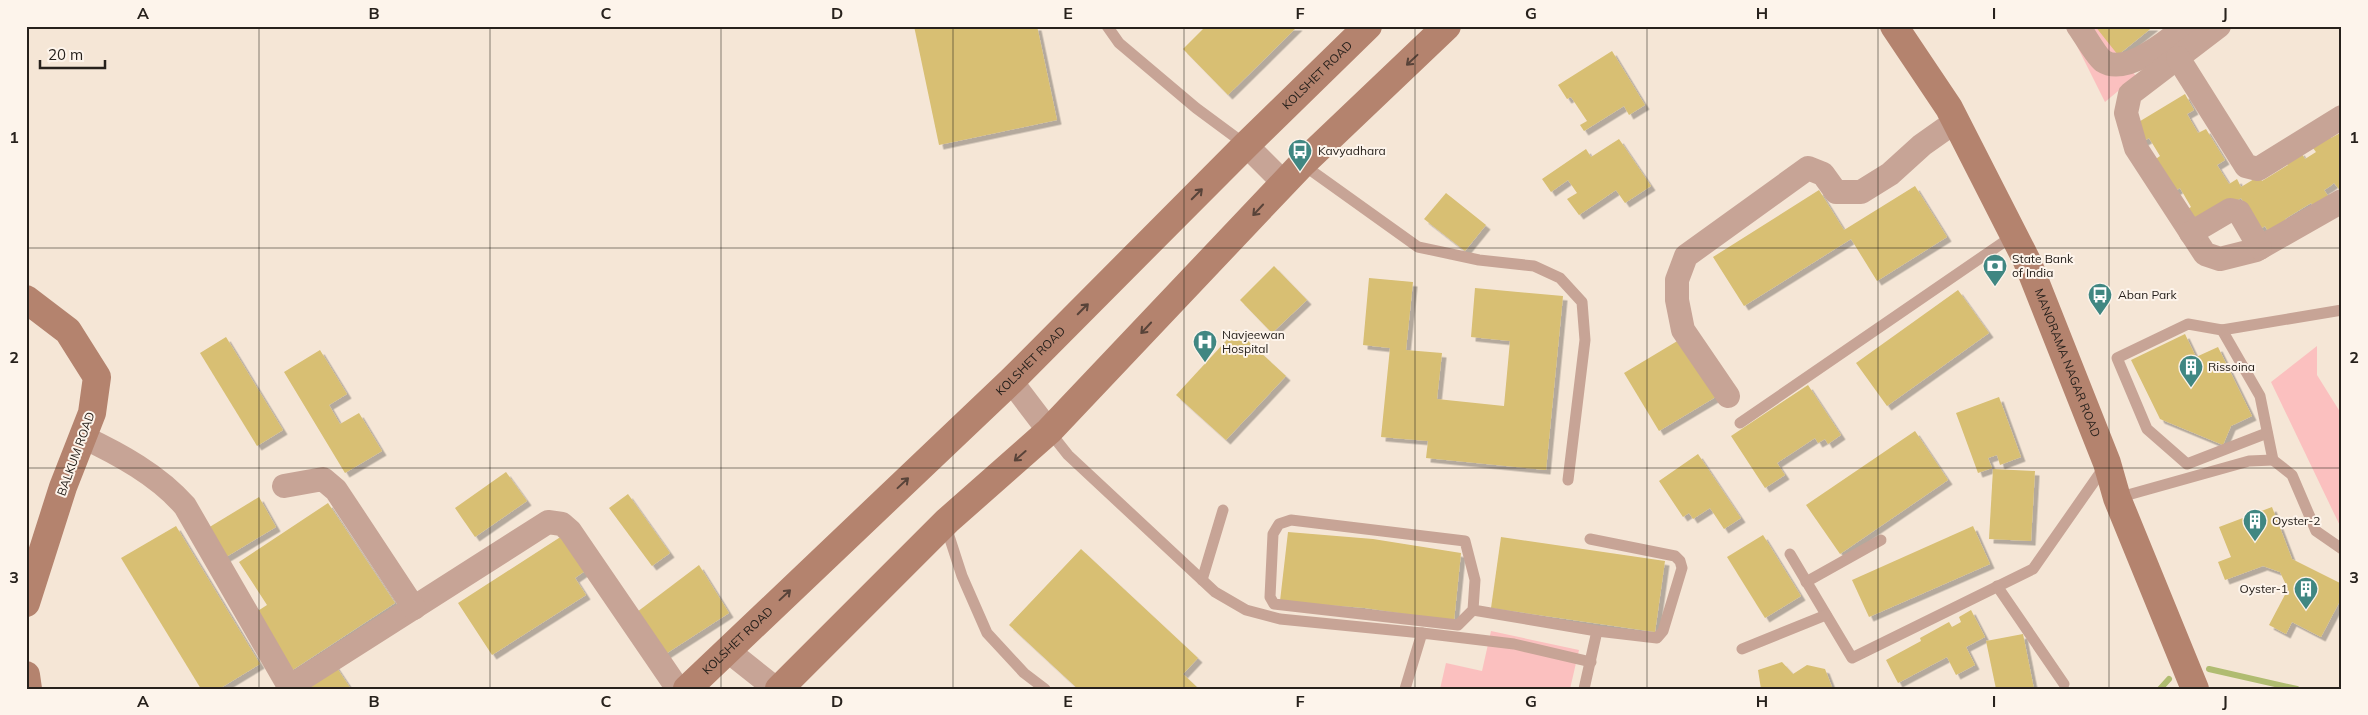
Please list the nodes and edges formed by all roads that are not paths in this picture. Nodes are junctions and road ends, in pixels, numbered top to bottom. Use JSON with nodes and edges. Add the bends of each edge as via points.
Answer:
{"nodes":[{"id":1,"x":1107,"y":26,"type":"edge"},
{"id":2,"x":1368,"y":26,"type":"edge"},
{"id":3,"x":1447,"y":26,"type":"edge"},
{"id":4,"x":1894,"y":26,"type":"edge"},
{"id":5,"x":2078,"y":26,"type":"edge"},
{"id":6,"x":2186,"y":26,"type":"edge"},
{"id":7,"x":2219,"y":26,"type":"edge"},
{"id":8,"x":2178,"y":58,"type":"junction"},
{"id":9,"x":2342,"y":117,"type":"edge"},
{"id":10,"x":1956,"y":122,"type":"junction"},
{"id":11,"x":1246,"y":145,"type":"junction"},
{"id":12,"x":1293,"y":173,"type":"junction"},
{"id":13,"x":2342,"y":201,"type":"edge"},
{"id":14,"x":2192,"y":233,"type":"junction"},
{"id":15,"x":2014,"y":235,"type":"junction"},
{"id":16,"x":2260,"y":248,"type":"junction"},
{"id":17,"x":26,"y":299,"type":"edge"},
{"id":18,"x":2342,"y":310,"type":"edge"},
{"id":19,"x":2222,"y":330,"type":"junction"},
{"id":20,"x":1011,"y":381,"type":"junction"},
{"id":21,"x":1728,"y":396,"type":"dead end"},
{"id":22,"x":1740,"y":423,"type":"dead end"},
{"id":23,"x":1049,"y":432,"type":"junction"},
{"id":24,"x":2268,"y":433,"type":"junction"},
{"id":25,"x":83,"y":437,"type":"junction"},
{"id":26,"x":2273,"y":460,"type":"junction"},
{"id":27,"x":2108,"y":463,"type":"junction"},
{"id":28,"x":1568,"y":480,"type":"dead end"},
{"id":29,"x":284,"y":486,"type":"dead end"},
{"id":30,"x":2117,"y":498,"type":"junction"},
{"id":31,"x":1223,"y":510,"type":"dead end"},
{"id":32,"x":947,"y":521,"type":"junction"},
{"id":33,"x":1590,"y":539,"type":"dead end"},
{"id":34,"x":1881,"y":540,"type":"dead end"},
{"id":35,"x":2342,"y":549,"type":"edge"},
{"id":36,"x":1790,"y":554,"type":"dead end"},
{"id":37,"x":1202,"y":580,"type":"junction"},
{"id":38,"x":1806,"y":582,"type":"junction"},
{"id":39,"x":1997,"y":586,"type":"junction"},
{"id":40,"x":26,"y":603,"type":"edge"},
{"id":41,"x":414,"y":608,"type":"junction"},
{"id":42,"x":1473,"y":610,"type":"junction"},
{"id":43,"x":1826,"y":615,"type":"junction"},
{"id":44,"x":1597,"y":631,"type":"junction"},
{"id":45,"x":1422,"y":633,"type":"junction"},
{"id":46,"x":1742,"y":649,"type":"dead end"},
{"id":47,"x":727,"y":650,"type":"junction"},
{"id":48,"x":1592,"y":662,"type":"junction"},
{"id":49,"x":26,"y":676,"type":"edge"},
{"id":50,"x":2064,"y":684,"type":"dead end"},
{"id":51,"x":28,"y":689,"type":"edge"},
{"id":52,"x":678,"y":689,"type":"edge"},
{"id":53,"x":686,"y":689,"type":"edge"},
{"id":54,"x":778,"y":689,"type":"edge"},
{"id":55,"x":1044,"y":689,"type":"edge"},
{"id":56,"x":1405,"y":689,"type":"edge"},
{"id":57,"x":1584,"y":689,"type":"edge"},
{"id":58,"x":2194,"y":689,"type":"edge"}],
"edges":[{"from":1,"to":11,"type":"lane","via":[[1119,43]]},
{"from":2,"to":11,"type":"street","name":"KOLSHET ROAD"},
{"from":3,"to":12,"type":"street","one_way":true},
{"from":4,"to":10,"type":"street","name":"MANORAMA NAGAR ROAD"},
{"from":5,"to":6,"type":"street","via":[[2103,61],[2115,64],[2134,61]]},
{"from":7,"to":8,"type":"street"},
{"from":8,"to":9,"type":"street","via":[[2246,166],[2258,169]]},
{"from":8,"to":14,"type":"street","via":[[2130,94],[2126,112],[2136,148]]},
{"from":10,"to":15,"type":"street","name":"MANORAMA NAGAR ROAD"},
{"from":10,"to":21,"type":"street","via":[[1922,144],[1890,174],[1861,192],[1836,192],[1823,174],[1808,168],[1686,256],[1677,280],[1683,330]]},
{"from":11,"to":12,"type":"street"},
{"from":20,"to":11,"type":"street","name":"KOLSHET ROAD","one_way":true},
{"from":12,"to":23,"type":"street","one_way":true},
{"from":12,"to":28,"type":"lane","via":[[1418,247],[1479,260],[1534,266],[1560,278],[1582,302],[1586,340]]},
{"from":13,"to":16,"type":"street"},
{"from":14,"to":16,"type":"street","via":[[2205,254],[2220,259]]},
{"from":14,"to":16,"type":"street","via":[[2230,210],[2239,212]]},
{"from":15,"to":22,"type":"lane"},
{"from":15,"to":27,"type":"street","name":"MANORAMA NAGAR ROAD"},
{"from":17,"to":25,"type":"street","name":"BALKUM ROAD","via":[[68,331],[97,377],[92,413]]},
{"from":18,"to":19,"type":"lane"},
{"from":19,"to":24,"type":"lane","via":[[2260,396]]},
{"from":19,"to":24,"type":"lane","via":[[2188,324],[2117,358],[2148,429],[2186,464]]},
{"from":20,"to":23,"type":"street"},
{"from":47,"to":20,"type":"street","name":"KOLSHET ROAD","one_way":true},
{"from":23,"to":32,"type":"street","one_way":true},
{"from":23,"to":37,"type":"lane","via":[[1068,455]]},
{"from":24,"to":26,"type":"lane"},
{"from":25,"to":40,"type":"street","name":"BALKUM ROAD","via":[[63,487]]},
{"from":25,"to":41,"type":"street","via":[[116,452],[173,492],[185,506],[286,681],[294,684]]},
{"from":26,"to":30,"type":"lane","via":[[2249,461]]},
{"from":26,"to":35,"type":"lane","via":[[2292,475],[2316,531]]},
{"from":27,"to":30,"type":"street","name":"MANORAMA NAGAR ROAD"},
{"from":27,"to":39,"type":"lane","via":[[2033,569]]},
{"from":29,"to":41,"type":"street","via":[[323,479],[336,490]]},
{"from":30,"to":58,"type":"street","name":"MANORAMA NAGAR ROAD"},
{"from":31,"to":37,"type":"lane"},
{"from":32,"to":54,"type":"street"},
{"from":32,"to":55,"type":"lane","via":[[962,576],[987,633],[1024,673]]},
{"from":33,"to":44,"type":"lane","via":[[1675,556],[1682,568],[1663,631],[1657,638]]},
{"from":34,"to":38,"type":"lane"},
{"from":36,"to":38,"type":"lane"},
{"from":37,"to":45,"type":"lane","via":[[1215,592],[1246,610],[1280,620]]},
{"from":38,"to":43,"type":"lane"},
{"from":39,"to":43,"type":"lane","via":[[1852,658]]},
{"from":39,"to":50,"type":"lane"},
{"from":41,"to":52,"type":"street","via":[[548,522],[562,524],[570,531]]},
{"from":42,"to":42,"type":"lane","via":[[1475,580],[1465,541],[1291,520],[1279,524],[1273,534],[1270,597],[1274,604],[1458,624]]},
{"from":42,"to":44,"type":"lane"},
{"from":43,"to":46,"type":"lane"},
{"from":44,"to":48,"type":"lane"},
{"from":45,"to":48,"type":"lane","via":[[1514,644]]},
{"from":45,"to":56,"type":"lane"},
{"from":47,"to":53,"type":"street","name":"KOLSHET ROAD"},
{"from":47,"to":54,"type":"street"},
{"from":48,"to":57,"type":"lane"},
{"from":49,"to":51,"type":"street"}]}
